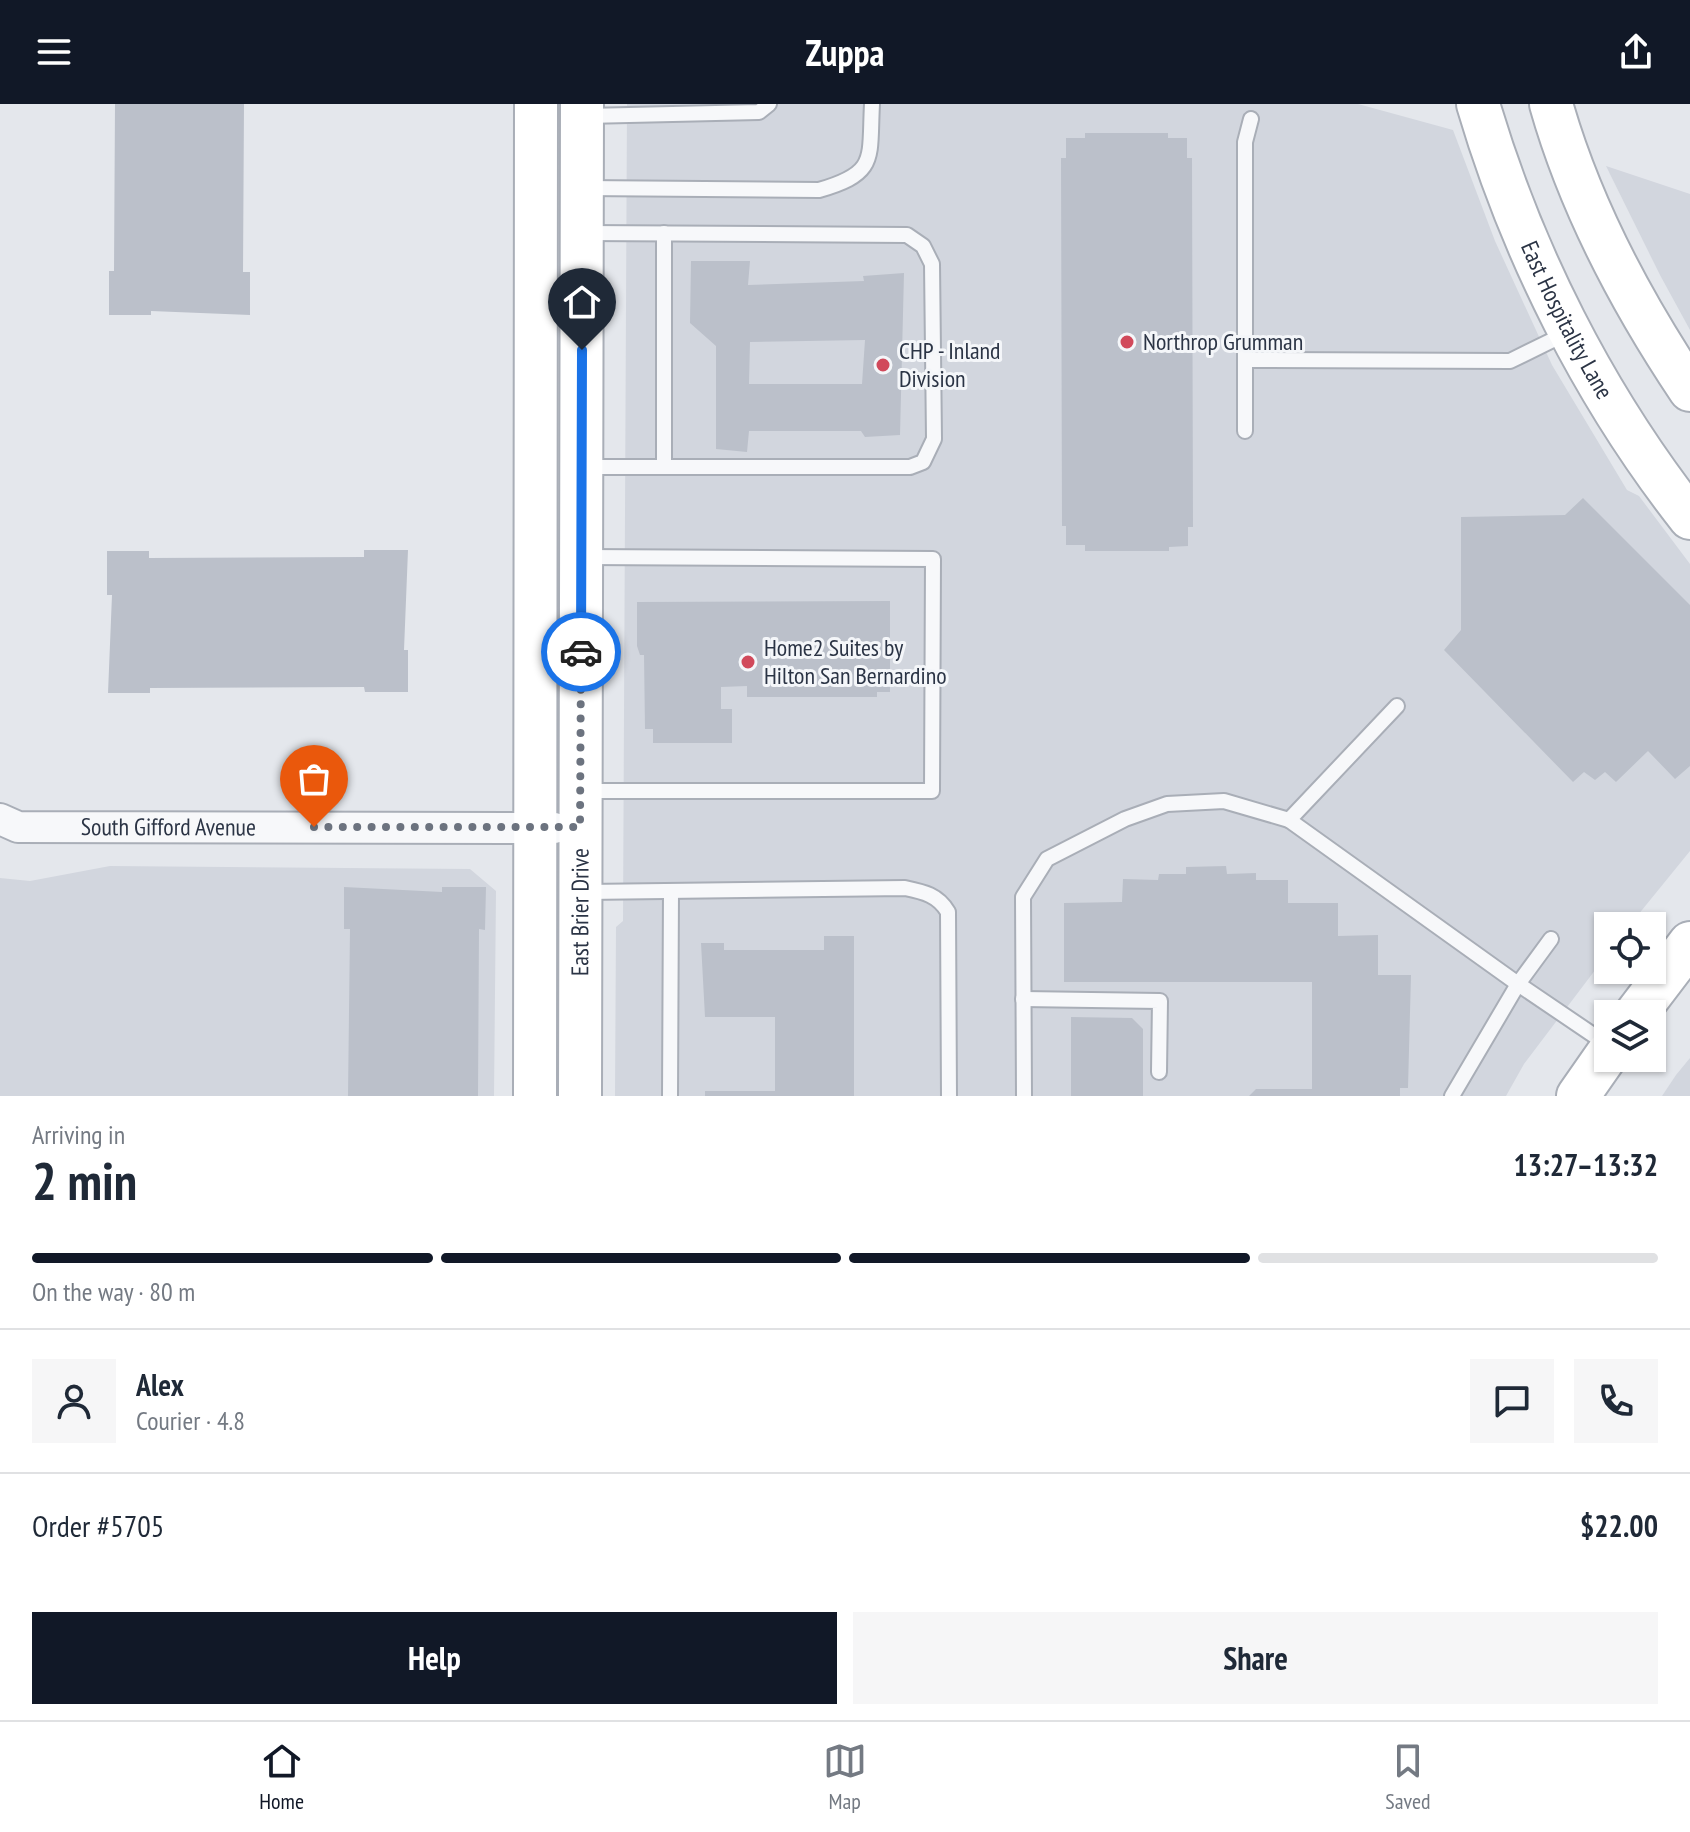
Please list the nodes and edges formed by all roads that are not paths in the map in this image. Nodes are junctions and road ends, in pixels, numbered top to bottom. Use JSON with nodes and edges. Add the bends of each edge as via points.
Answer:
{"nodes":[{"id":1,"x":536,"y":104,"type":"edge"},
{"id":2,"x":769,"y":104,"type":"edge"},
{"id":3,"x":872,"y":104,"type":"edge"},
{"id":4,"x":1478,"y":104,"type":"edge"},
{"id":5,"x":1551,"y":104,"type":"edge"},
{"id":6,"x":582,"y":110,"type":"edge"},
{"id":7,"x":1251,"y":119,"type":"dead end"},
{"id":8,"x":582,"y":188,"type":"junction"},
{"id":9,"x":582,"y":233,"type":"junction"},
{"id":10,"x":670,"y":233,"type":"junction"},
{"id":11,"x":1569,"y":332,"type":"junction"},
{"id":12,"x":1247,"y":360,"type":"junction"},
{"id":13,"x":1690,"y":390,"type":"edge"},
{"id":14,"x":1245,"y":431,"type":"dead end"},
{"id":15,"x":582,"y":467,"type":"junction"},
{"id":16,"x":664,"y":467,"type":"junction"},
{"id":17,"x":1690,"y":518,"type":"edge"},
{"id":18,"x":582,"y":557,"type":"junction"},
{"id":19,"x":1397,"y":706,"type":"dead end"},
{"id":20,"x":580,"y":809,"type":"junction"},
{"id":21,"x":0,"y":819,"type":"edge"},
{"id":22,"x":1289,"y":820,"type":"junction"},
{"id":23,"x":535,"y":829,"type":"junction"},
{"id":24,"x":581,"y":892,"type":"junction"},
{"id":25,"x":671,"y":892,"type":"junction"},
{"id":26,"x":1551,"y":939,"type":"dead end"},
{"id":27,"x":1690,"y":943,"type":"edge"},
{"id":28,"x":1518,"y":984,"type":"junction"},
{"id":29,"x":1023,"y":999,"type":"junction"},
{"id":30,"x":1647,"y":1000,"type":"edge"},
{"id":31,"x":1594,"y":1036,"type":"edge"},
{"id":32,"x":1159,"y":1072,"type":"dead end"},
{"id":33,"x":1595,"y":1072,"type":"edge"},
{"id":34,"x":535,"y":1096,"type":"edge"},
{"id":35,"x":580,"y":1096,"type":"edge"},
{"id":36,"x":670,"y":1096,"type":"edge"},
{"id":37,"x":949,"y":1096,"type":"edge"},
{"id":38,"x":1024,"y":1096,"type":"edge"},
{"id":39,"x":1452,"y":1096,"type":"edge"},
{"id":40,"x":1578,"y":1096,"type":"edge"}],
"edges":[{"from":1,"to":23,"type":"street","name":"East Brier Drive"},
{"from":2,"to":6,"type":"lane","via":[[759,112]]},
{"from":3,"to":8,"type":"lane","via":[[869,160],[851,181],[819,190]]},
{"from":4,"to":11,"type":"street","name":"East Hospitality Lane","via":[[1495,161]]},
{"from":5,"to":13,"type":"street","via":[[1593,217],[1629,291]]},
{"from":6,"to":8,"type":"street","name":"East Brier Drive"},
{"from":7,"to":12,"type":"lane","via":[[1245,142]]},
{"from":8,"to":9,"type":"street","name":"East Brier Drive"},
{"from":9,"to":10,"type":"lane"},
{"from":9,"to":15,"type":"street","name":"East Brier Drive"},
{"from":10,"to":16,"type":"lane"},
{"from":10,"to":16,"type":"lane","via":[[907,235],[923,246],[932,264],[934,439],[923,462],[910,467]]},
{"from":11,"to":12,"type":"lane","via":[[1510,361]]},
{"from":11,"to":17,"type":"street","name":"East Hospitality Lane","via":[[1642,453]]},
{"from":12,"to":14,"type":"lane"},
{"from":15,"to":16,"type":"lane"},
{"from":15,"to":18,"type":"street","name":"East Brier Drive"},
{"from":18,"to":20,"type":"street","name":"East Brier Drive"},
{"from":18,"to":20,"type":"lane","via":[[933,559],[933,760],[932,791]]},
{"from":19,"to":22,"type":"lane"},
{"from":20,"to":23,"type":"street","name":"South Gifford Avenue"},
{"from":20,"to":24,"type":"street","name":"East Brier Drive"},
{"from":21,"to":23,"type":"street","name":"South Gifford Avenue","via":[[18,827]]},
{"from":22,"to":28,"type":"lane"},
{"from":22,"to":29,"type":"lane","via":[[1224,801],[1167,804],[1047,859],[1023,897]]},
{"from":23,"to":34,"type":"street","name":"East Brier Drive"},
{"from":24,"to":25,"type":"lane"},
{"from":24,"to":35,"type":"street","name":"East Brier Drive"},
{"from":25,"to":36,"type":"lane"},
{"from":25,"to":37,"type":"lane","via":[[905,888],[942,901],[948,912]]},
{"from":26,"to":28,"type":"lane"},
{"from":27,"to":30,"type":"street"},
{"from":28,"to":31,"type":"lane"},
{"from":28,"to":39,"type":"lane"},
{"from":29,"to":32,"type":"lane","via":[[1160,1001]]},
{"from":29,"to":38,"type":"lane"},
{"from":33,"to":40,"type":"street"}]}
